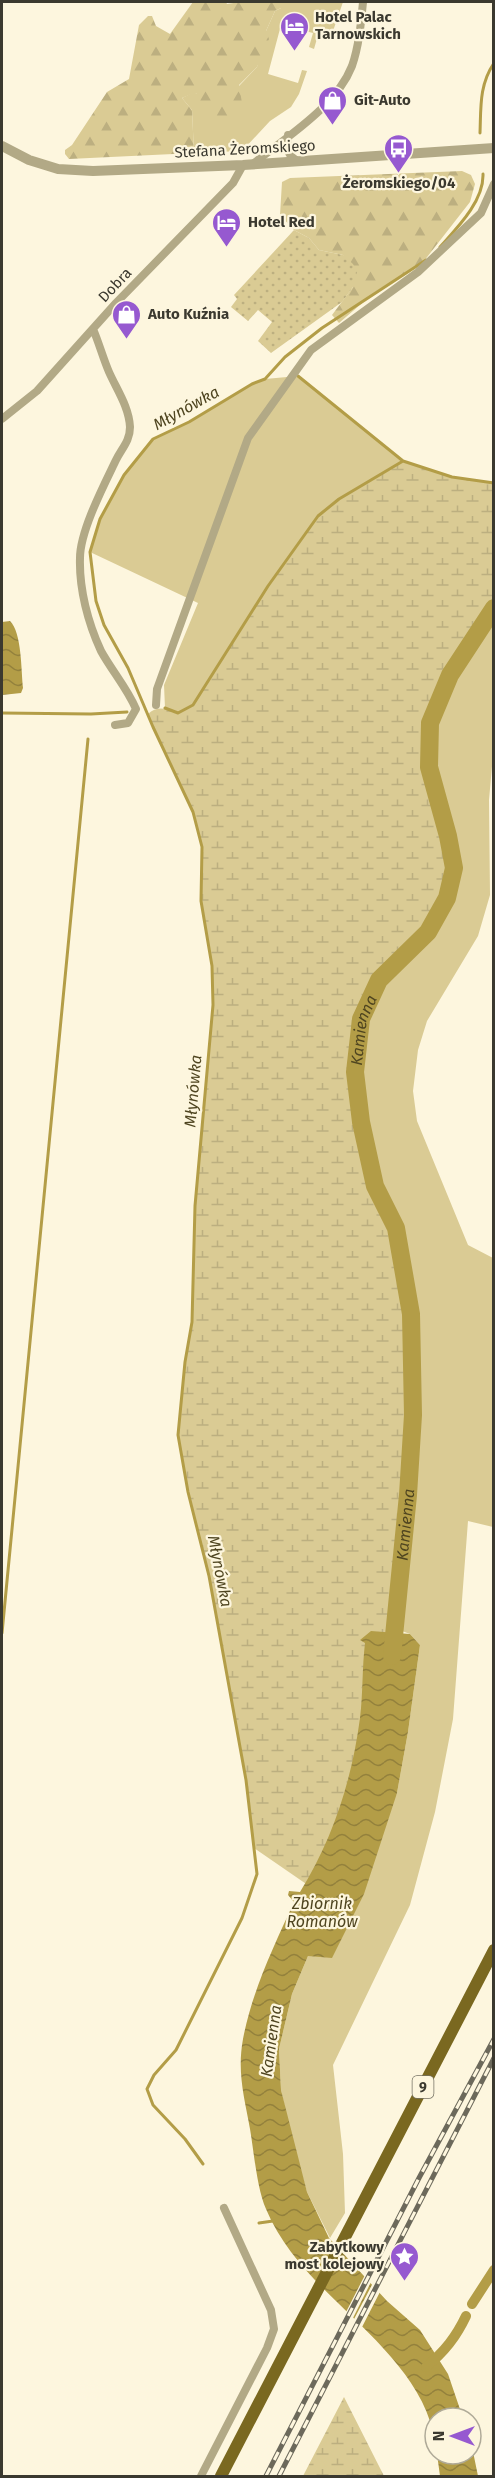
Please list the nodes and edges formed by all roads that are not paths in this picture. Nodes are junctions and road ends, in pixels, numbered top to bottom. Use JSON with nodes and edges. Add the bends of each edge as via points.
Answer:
{"nodes":[{"id":1,"x":363,"y":2,"type":"edge"},
{"id":2,"x":288,"y":135,"type":"junction"},
{"id":3,"x":2,"y":146,"type":"edge"},
{"id":4,"x":494,"y":148,"type":"edge"},
{"id":5,"x":299,"y":161,"type":"junction"},
{"id":6,"x":248,"y":164,"type":"junction"},
{"id":7,"x":494,"y":184,"type":"edge"},
{"id":8,"x":93,"y":329,"type":"junction"},
{"id":9,"x":2,"y":419,"type":"edge"},
{"id":10,"x":156,"y":705,"type":"dead end"},
{"id":11,"x":115,"y":725,"type":"dead end"},
{"id":12,"x":494,"y":1950,"type":"edge"},
{"id":13,"x":224,"y":2208,"type":"dead end"},
{"id":14,"x":201,"y":2476,"type":"edge"},
{"id":15,"x":221,"y":2476,"type":"edge"}],
"edges":[{"from":1,"to":2,"type":"street","name":"Dobra","via":[[352,66],[342,85],[322,108]]},
{"from":2,"to":5,"type":"street","via":[[289,154]]},
{"from":2,"to":6,"type":"street","name":"Dobra"},
{"from":3,"to":6,"type":"street","name":"Stefana Żeromskiego","via":[[48,167],[73,171]]},
{"from":4,"to":5,"type":"street","name":"Stefana Żeromskiego"},
{"from":5,"to":6,"type":"street","name":"Stefana Żeromskiego"},
{"from":6,"to":8,"type":"street","name":"Dobra"},
{"from":7,"to":10,"type":"street","via":[[481,213],[418,272],[311,350],[248,438],[157,689]]},
{"from":8,"to":9,"type":"street","name":"Dobra","via":[[37,391]]},
{"from":8,"to":11,"type":"street","via":[[130,426],[127,443],[93,510],[80,556],[81,585],[90,622],[136,709],[128,723]]},
{"from":12,"to":15,"type":"main road","number":"9"},
{"from":13,"to":14,"type":"street","via":[[271,2310],[274,2329]]}]}
